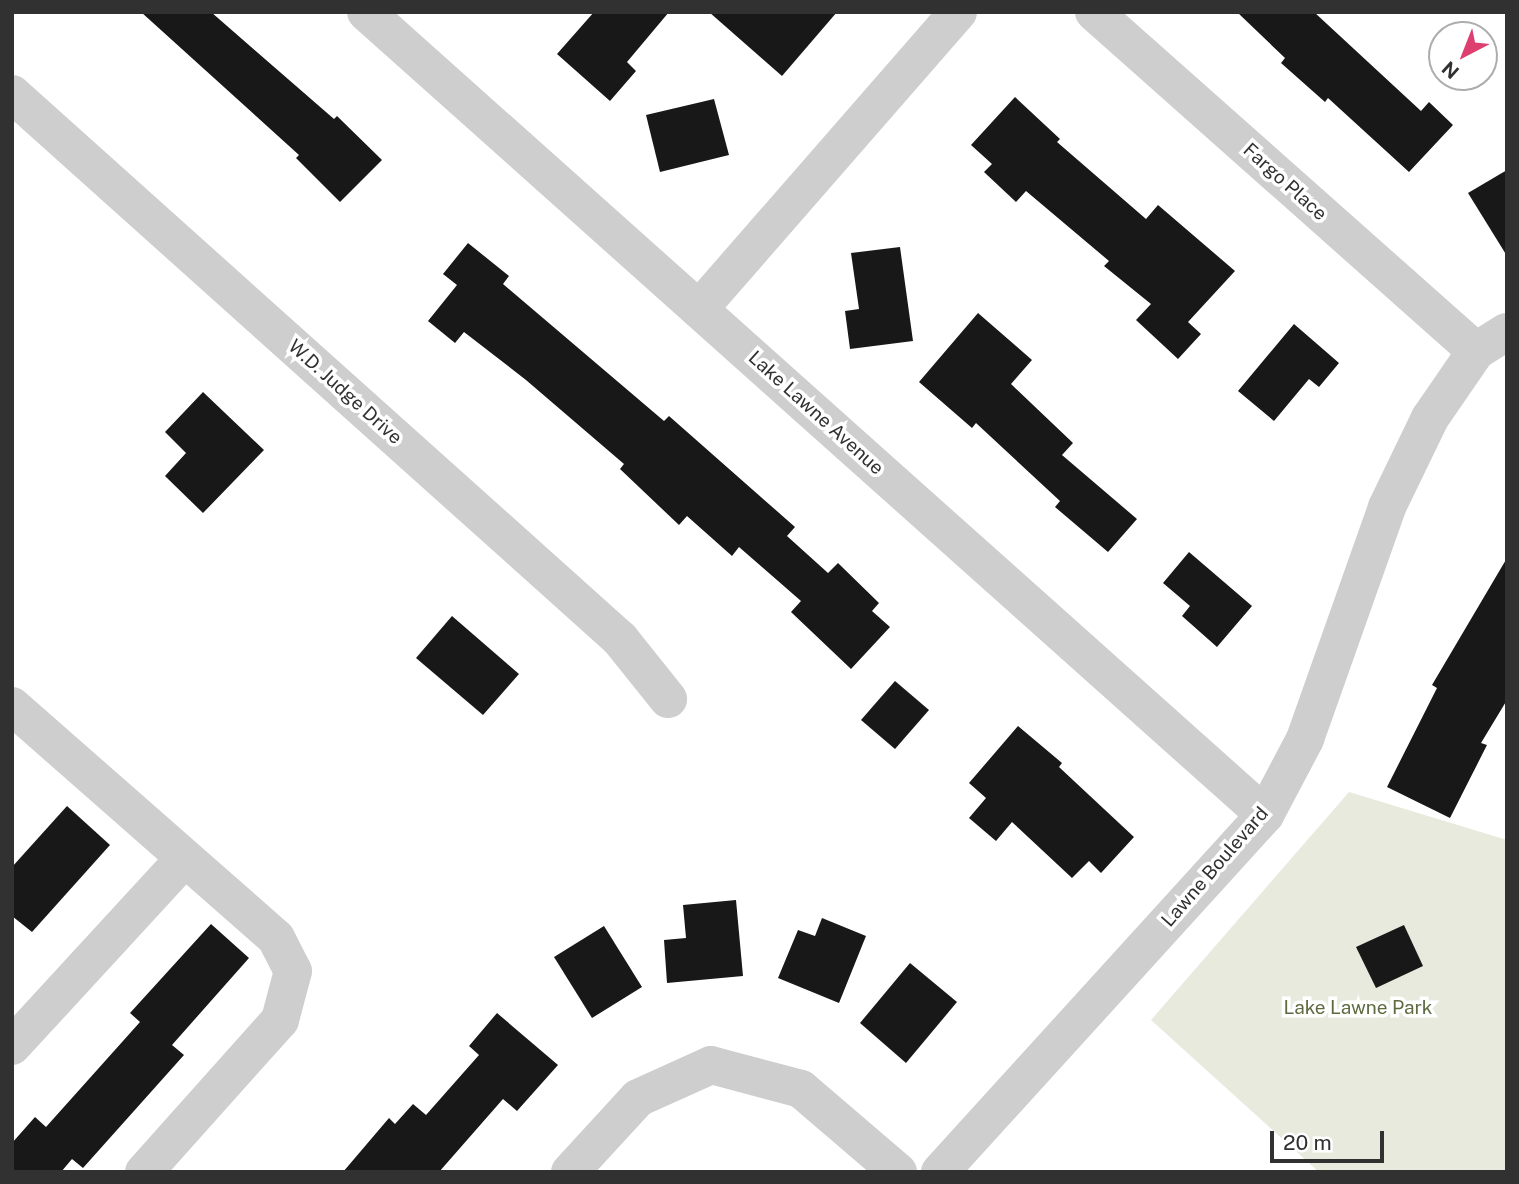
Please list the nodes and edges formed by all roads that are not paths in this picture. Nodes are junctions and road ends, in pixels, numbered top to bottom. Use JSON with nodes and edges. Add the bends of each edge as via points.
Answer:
{"nodes":[{"id":1,"x":366,"y":12,"type":"edge"},
{"id":2,"x":957,"y":12,"type":"edge"},
{"id":3,"x":1094,"y":12,"type":"edge"},
{"id":4,"x":12,"y":94,"type":"edge"},
{"id":5,"x":699,"y":309,"type":"junction"},
{"id":6,"x":1492,"y":341,"type":"edge"},
{"id":7,"x":668,"y":699,"type":"dead end"},
{"id":8,"x":12,"y":706,"type":"edge"},
{"id":9,"x":1265,"y":814,"type":"junction"},
{"id":10,"x":185,"y":858,"type":"junction"},
{"id":11,"x":12,"y":1046,"type":"edge"},
{"id":12,"x":144,"y":1172,"type":"edge"},
{"id":13,"x":570,"y":1172,"type":"edge"},
{"id":14,"x":898,"y":1172,"type":"edge"},
{"id":15,"x":940,"y":1172,"type":"edge"}],
"edges":[{"from":1,"to":5,"type":"street","name":"Lake Lawne Avenue"},
{"from":2,"to":5,"type":"street"},
{"from":3,"to":6,"type":"street","name":"Fargo Place"},
{"from":4,"to":7,"type":"street","name":"W.D. Judge Drive","via":[[620,639]]},
{"from":5,"to":9,"type":"street","name":"Lake Lawne Avenue"},
{"from":6,"to":9,"type":"street","name":"Lawne Boulevard","via":[[1430,418],[1387,507],[1305,739]]},
{"from":8,"to":10,"type":"street"},
{"from":9,"to":15,"type":"street","name":"Lawne Boulevard"},
{"from":10,"to":11,"type":"street"},
{"from":10,"to":12,"type":"street","via":[[276,938],[293,971],[280,1020]]},
{"from":13,"to":14,"type":"street","via":[[638,1098],[711,1065],[801,1089]]}]}
